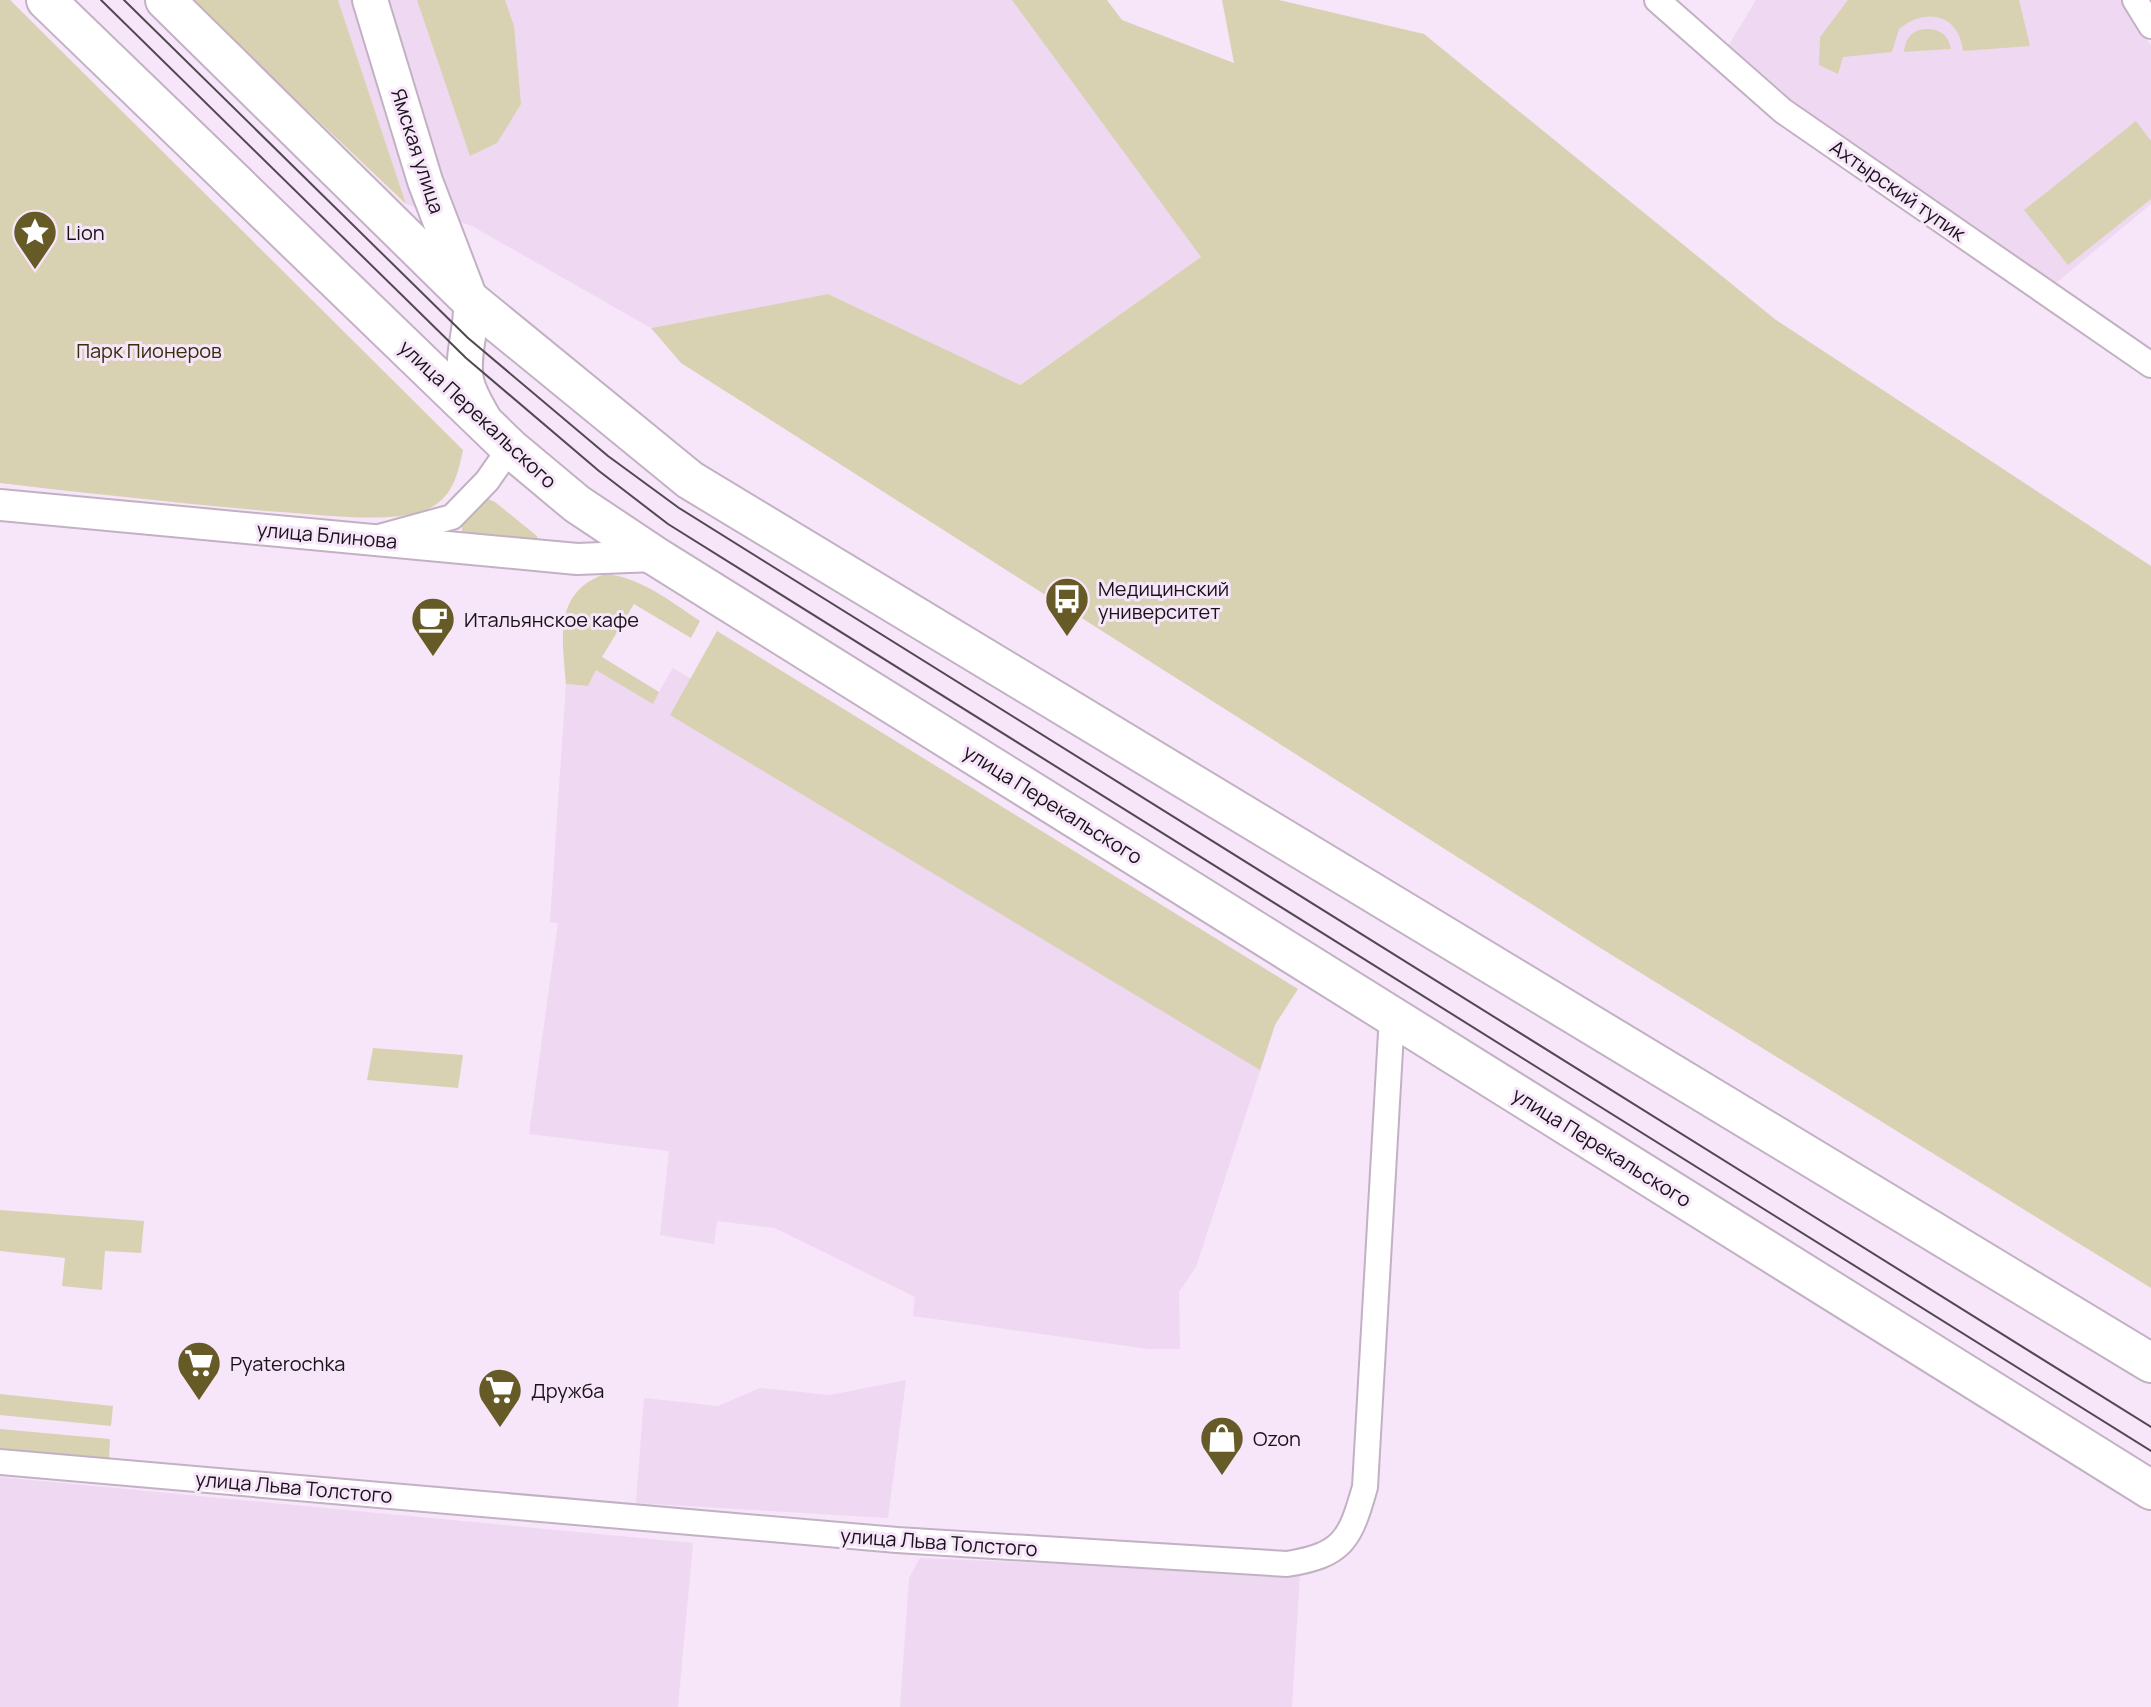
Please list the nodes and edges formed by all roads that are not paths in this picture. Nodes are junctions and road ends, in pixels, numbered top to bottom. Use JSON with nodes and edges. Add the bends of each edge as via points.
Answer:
{"nodes":[{"id":1,"x":46,"y":0,"type":"edge"},
{"id":2,"x":165,"y":0,"type":"edge"},
{"id":3,"x":370,"y":0,"type":"edge"},
{"id":4,"x":1657,"y":0,"type":"edge"},
{"id":5,"x":2135,"y":0,"type":"edge"},
{"id":6,"x":2151,"y":26,"type":"edge"},
{"id":7,"x":471,"y":301,"type":"junction"},
{"id":8,"x":2151,"y":365,"type":"edge"},
{"id":9,"x":510,"y":448,"type":"junction"},
{"id":10,"x":0,"y":505,"type":"edge"},
{"id":11,"x":373,"y":539,"type":"junction"},
{"id":12,"x":655,"y":556,"type":"junction"},
{"id":13,"x":1392,"y":1015,"type":"junction"},
{"id":14,"x":2151,"y":1363,"type":"edge"},
{"id":15,"x":0,"y":1462,"type":"edge"},
{"id":16,"x":2151,"y":1490,"type":"edge"}],
"edges":[{"from":1,"to":9,"type":"main road","name":"улица Перекальского"},
{"from":2,"to":7,"type":"main road"},
{"from":3,"to":7,"type":"main road","name":"Ямская улица","via":[[425,181]]},
{"from":4,"to":8,"type":"street","name":"Ахтырский тупик","via":[[1783,111]]},
{"from":5,"to":6,"type":"street"},
{"from":7,"to":9,"type":"main road","via":[[465,377],[487,424]]},
{"from":7,"to":14,"type":"main road","via":[[690,480]]},
{"from":9,"to":11,"type":"street","via":[[452,517]]},
{"from":9,"to":12,"type":"main road","name":"улица Перекальского","via":[[577,504]]},
{"from":10,"to":11,"type":"street","name":"улица Блинова"},
{"from":11,"to":12,"type":"street","name":"улица Блинова","via":[[577,559]]},
{"from":12,"to":13,"type":"main road","name":"улица Перекальского"},
{"from":13,"to":15,"type":"street","name":"улица Льва Толстого","via":[[1365,1487],[1355,1521],[1339,1548],[1315,1560],[1287,1564],[897,1540]]},
{"from":13,"to":16,"type":"main road","name":"улица Перекальского"}]}
